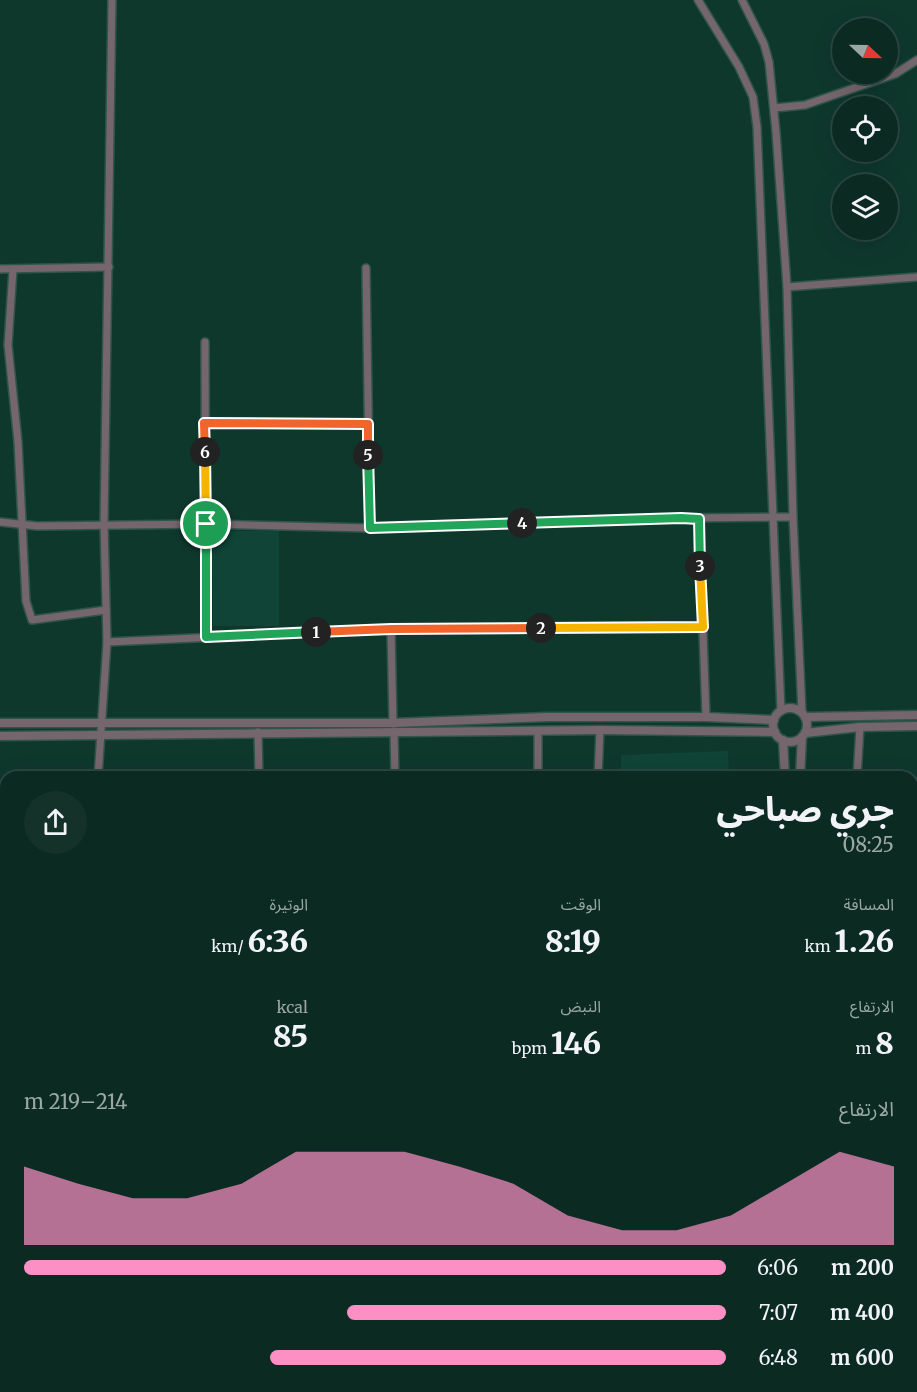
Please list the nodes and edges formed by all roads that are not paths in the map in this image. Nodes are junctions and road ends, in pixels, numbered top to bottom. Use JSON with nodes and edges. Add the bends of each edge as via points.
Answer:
{"nodes":[{"id":1,"x":112,"y":0,"type":"edge"},
{"id":2,"x":698,"y":0,"type":"edge"},
{"id":3,"x":742,"y":0,"type":"edge"},
{"id":4,"x":917,"y":60,"type":"edge"},
{"id":5,"x":774,"y":108,"type":"junction"},
{"id":6,"x":109,"y":267,"type":"junction"},
{"id":7,"x":366,"y":268,"type":"dead end"},
{"id":8,"x":0,"y":269,"type":"edge"},
{"id":9,"x":14,"y":269,"type":"junction"},
{"id":10,"x":917,"y":277,"type":"edge"},
{"id":11,"x":787,"y":287,"type":"junction"},
{"id":12,"x":205,"y":342,"type":"dead end"},
{"id":13,"x":204,"y":423,"type":"junction"},
{"id":14,"x":368,"y":424,"type":"junction"},
{"id":15,"x":774,"y":517,"type":"junction"},
{"id":16,"x":793,"y":517,"type":"junction"},
{"id":17,"x":699,"y":519,"type":"junction"},
{"id":18,"x":0,"y":522,"type":"edge"},
{"id":19,"x":24,"y":524,"type":"junction"},
{"id":20,"x":104,"y":524,"type":"junction"},
{"id":21,"x":206,"y":524,"type":"junction"},
{"id":22,"x":370,"y":528,"type":"junction"},
{"id":23,"x":106,"y":610,"type":"junction"},
{"id":24,"x":703,"y":627,"type":"junction"},
{"id":25,"x":391,"y":629,"type":"junction"},
{"id":26,"x":206,"y":637,"type":"junction"},
{"id":27,"x":107,"y":642,"type":"junction"},
{"id":28,"x":781,"y":711,"type":"junction"},
{"id":29,"x":803,"y":715,"type":"junction"},
{"id":30,"x":917,"y":715,"type":"edge"},
{"id":31,"x":706,"y":717,"type":"junction"},
{"id":32,"x":774,"y":720,"type":"junction"},
{"id":33,"x":103,"y":722,"type":"junction"},
{"id":34,"x":0,"y":723,"type":"edge"},
{"id":35,"x":917,"y":726,"type":"edge"},
{"id":36,"x":394,"y":727,"type":"junction"},
{"id":37,"x":860,"y":727,"type":"junction"},
{"id":38,"x":600,"y":730,"type":"junction"},
{"id":39,"x":538,"y":731,"type":"junction"},
{"id":40,"x":258,"y":732,"type":"junction"},
{"id":41,"x":776,"y":732,"type":"junction"},
{"id":42,"x":102,"y":735,"type":"junction"},
{"id":43,"x":804,"y":735,"type":"junction"},
{"id":44,"x":0,"y":736,"type":"edge"},
{"id":45,"x":783,"y":740,"type":"junction"},
{"id":46,"x":99,"y":771,"type":"edge"},
{"id":47,"x":259,"y":771,"type":"edge"},
{"id":48,"x":395,"y":771,"type":"edge"},
{"id":49,"x":538,"y":771,"type":"edge"},
{"id":50,"x":598,"y":771,"type":"edge"},
{"id":51,"x":785,"y":771,"type":"edge"},
{"id":52,"x":801,"y":771,"type":"edge"},
{"id":53,"x":857,"y":771,"type":"edge"}],
"edges":[{"from":1,"to":6,"type":"street"},
{"from":2,"to":15,"type":"street","via":[[753,97]]},
{"from":3,"to":5,"type":"street","via":[[766,53]]},
{"from":4,"to":5,"type":"street","via":[[896,74],[805,105]]},
{"from":5,"to":11,"type":"street"},
{"from":6,"to":9,"type":"street"},
{"from":6,"to":20,"type":"street"},
{"from":7,"to":14,"type":"street"},
{"from":8,"to":9,"type":"street"},
{"from":9,"to":19,"type":"street","via":[[8,345]]},
{"from":10,"to":11,"type":"street"},
{"from":11,"to":16,"type":"street"},
{"from":12,"to":13,"type":"street"},
{"from":13,"to":14,"type":"street"},
{"from":13,"to":21,"type":"street"},
{"from":14,"to":22,"type":"street"},
{"from":15,"to":16,"type":"street"},
{"from":15,"to":17,"type":"street"},
{"from":15,"to":28,"type":"street"},
{"from":16,"to":29,"type":"street"},
{"from":17,"to":22,"type":"street"},
{"from":17,"to":24,"type":"street"},
{"from":18,"to":19,"type":"street"},
{"from":19,"to":20,"type":"street"},
{"from":19,"to":23,"type":"street","via":[[26,602],[32,620]]},
{"from":20,"to":21,"type":"street"},
{"from":20,"to":23,"type":"street"},
{"from":21,"to":22,"type":"street"},
{"from":21,"to":26,"type":"street"},
{"from":23,"to":27,"type":"street"},
{"from":24,"to":25,"type":"street"},
{"from":24,"to":31,"type":"street"},
{"from":25,"to":26,"type":"street"},
{"from":25,"to":36,"type":"street"},
{"from":26,"to":27,"type":"street"},
{"from":27,"to":33,"type":"street"},
{"from":28,"to":29,"type":"street","via":[[792,708]]},
{"from":28,"to":32,"type":"street"},
{"from":29,"to":30,"type":"street"},
{"from":29,"to":43,"type":"street","via":[[807,722]]},
{"from":31,"to":32,"type":"street"},
{"from":31,"to":36,"type":"street","via":[[547,717]]},
{"from":32,"to":41,"type":"street"},
{"from":33,"to":34,"type":"street"},
{"from":33,"to":36,"type":"street"},
{"from":33,"to":42,"type":"street"},
{"from":35,"to":37,"type":"street"},
{"from":36,"to":39,"type":"street"},
{"from":36,"to":40,"type":"street"},
{"from":36,"to":48,"type":"street"},
{"from":37,"to":43,"type":"street"},
{"from":37,"to":53,"type":"street"},
{"from":38,"to":39,"type":"street"},
{"from":38,"to":41,"type":"street"},
{"from":38,"to":50,"type":"street"},
{"from":39,"to":49,"type":"street"},
{"from":40,"to":42,"type":"street"},
{"from":40,"to":47,"type":"street"},
{"from":41,"to":45,"type":"street"},
{"from":42,"to":44,"type":"street"},
{"from":42,"to":46,"type":"street"},
{"from":43,"to":45,"type":"street","via":[[793,742]]},
{"from":43,"to":52,"type":"street"},
{"from":45,"to":51,"type":"street"}]}
